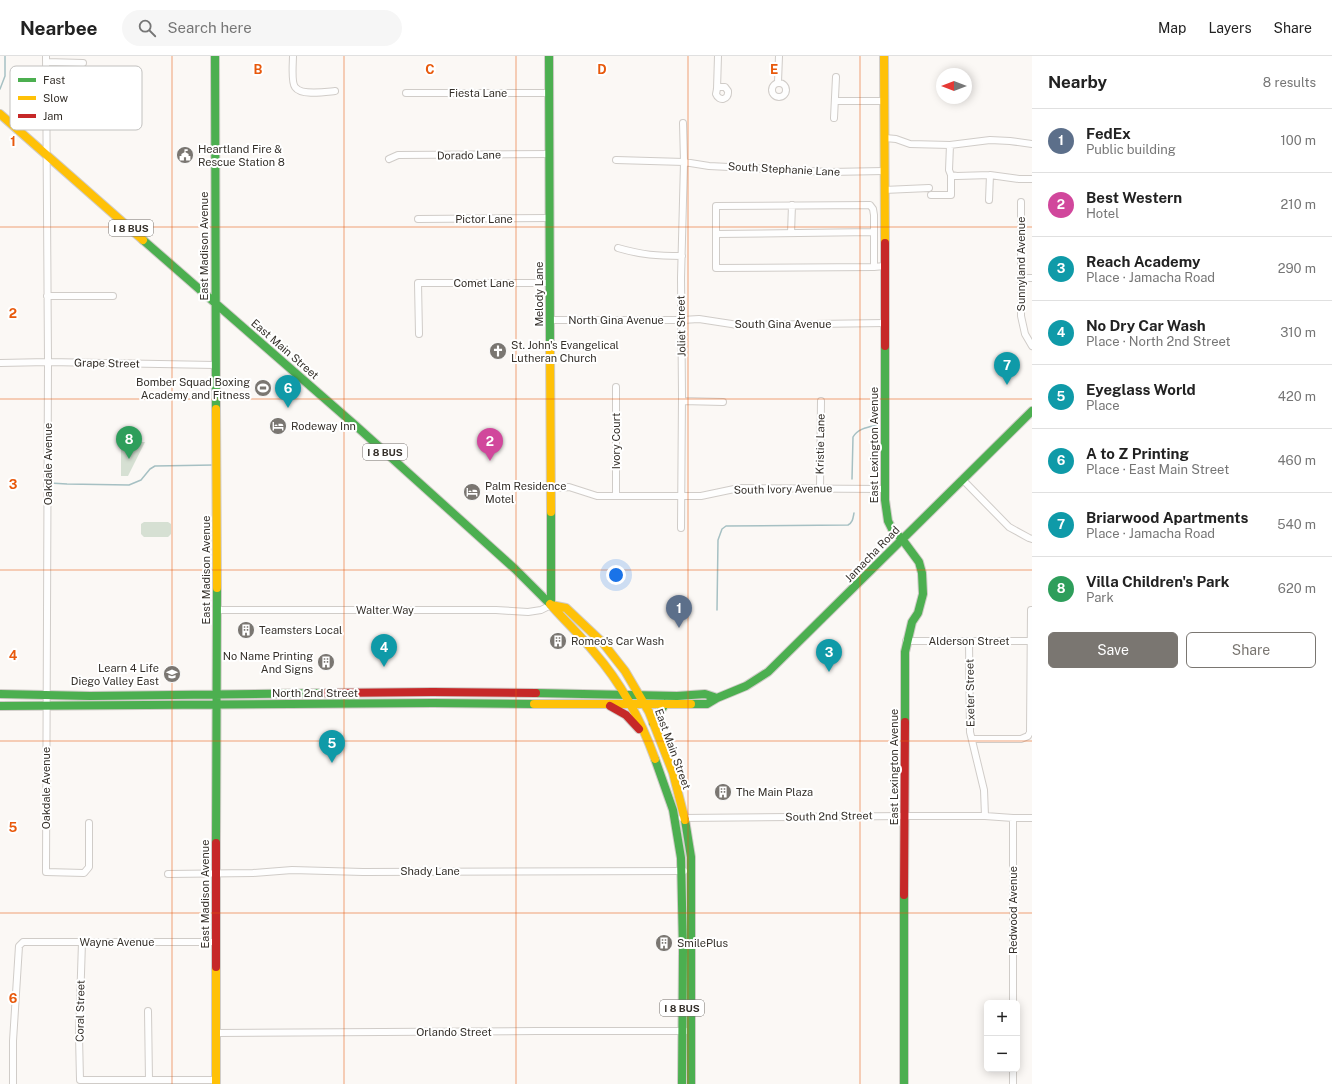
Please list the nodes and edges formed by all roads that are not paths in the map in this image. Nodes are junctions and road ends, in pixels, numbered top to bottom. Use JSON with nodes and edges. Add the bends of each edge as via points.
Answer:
{"nodes":[{"id":1,"x":215,"y":56,"type":"edge"},
{"id":2,"x":293,"y":56,"type":"edge"},
{"id":3,"x":549,"y":56,"type":"edge"},
{"id":4,"x":718,"y":56,"type":"edge"},
{"id":5,"x":779,"y":56,"type":"edge"},
{"id":6,"x":884,"y":56,"type":"edge"},
{"id":7,"x":46,"y":59,"type":"edge"},
{"id":8,"x":83,"y":63,"type":"dead end"},
{"id":9,"x":836,"y":77,"type":"dead end"},
{"id":10,"x":778,"y":82,"type":"dead end"},
{"id":11,"x":296,"y":89,"type":"junction"},
{"id":12,"x":717,"y":89,"type":"dead end"},
{"id":13,"x":288,"y":90,"type":"dead end"},
{"id":14,"x":335,"y":91,"type":"dead end"},
{"id":15,"x":406,"y":93,"type":"dead end"},
{"id":16,"x":549,"y":94,"type":"junction"},
{"id":17,"x":835,"y":101,"type":"junction"},
{"id":18,"x":884,"y":101,"type":"junction"},
{"id":19,"x":0,"y":114,"type":"edge"},
{"id":20,"x":834,"y":118,"type":"dead end"},
{"id":21,"x":10,"y":123,"type":"edge"},
{"id":22,"x":683,"y":124,"type":"dead end"},
{"id":23,"x":18,"y":130,"type":"edge"},
{"id":24,"x":47,"y":130,"type":"edge"},
{"id":25,"x":885,"y":138,"type":"junction"},
{"id":26,"x":1032,"y":144,"type":"edge"},
{"id":27,"x":950,"y":145,"type":"junction"},
{"id":28,"x":550,"y":154,"type":"junction"},
{"id":29,"x":47,"y":155,"type":"junction"},
{"id":30,"x":389,"y":159,"type":"dead end"},
{"id":31,"x":616,"y":160,"type":"dead end"},
{"id":32,"x":684,"y":162,"type":"junction"},
{"id":33,"x":884,"y":172,"type":"junction"},
{"id":34,"x":951,"y":174,"type":"junction"},
{"id":35,"x":990,"y":175,"type":"junction"},
{"id":36,"x":1032,"y":179,"type":"edge"},
{"id":37,"x":884,"y":190,"type":"junction"},
{"id":38,"x":989,"y":200,"type":"dead end"},
{"id":39,"x":1022,"y":202,"type":"dead end"},
{"id":40,"x":792,"y":205,"type":"junction"},
{"id":41,"x":550,"y":218,"type":"junction"},
{"id":42,"x":418,"y":219,"type":"dead end"},
{"id":43,"x":874,"y":232,"type":"junction"},
{"id":44,"x":791,"y":233,"type":"junction"},
{"id":45,"x":716,"y":234,"type":"junction"},
{"id":46,"x":618,"y":248,"type":"dead end"},
{"id":47,"x":682,"y":256,"type":"junction"},
{"id":48,"x":884,"y":266,"type":"junction"},
{"id":49,"x":874,"y":267,"type":"junction"},
{"id":50,"x":1022,"y":278,"type":"junction"},
{"id":51,"x":1032,"y":278,"type":"edge"},
{"id":52,"x":550,"y":283,"type":"junction"},
{"id":53,"x":47,"y":296,"type":"junction"},
{"id":54,"x":113,"y":296,"type":"dead end"},
{"id":55,"x":215,"y":302,"type":"junction"},
{"id":56,"x":550,"y":320,"type":"junction"},
{"id":57,"x":682,"y":320,"type":"junction"},
{"id":58,"x":885,"y":323,"type":"junction"},
{"id":59,"x":419,"y":334,"type":"dead end"},
{"id":60,"x":1032,"y":346,"type":"edge"},
{"id":61,"x":48,"y":362,"type":"junction"},
{"id":62,"x":0,"y":363,"type":"edge"},
{"id":63,"x":215,"y":365,"type":"junction"},
{"id":64,"x":616,"y":387,"type":"dead end"},
{"id":65,"x":682,"y":401,"type":"junction"},
{"id":66,"x":821,"y":401,"type":"dead end"},
{"id":67,"x":722,"y":402,"type":"dead end"},
{"id":68,"x":1032,"y":411,"type":"edge"},
{"id":69,"x":962,"y":479,"type":"junction"},
{"id":70,"x":551,"y":488,"type":"junction"},
{"id":71,"x":820,"y":488,"type":"junction"},
{"id":72,"x":885,"y":489,"type":"junction"},
{"id":73,"x":616,"y":496,"type":"junction"},
{"id":74,"x":681,"y":496,"type":"junction"},
{"id":75,"x":681,"y":528,"type":"dead end"},
{"id":76,"x":902,"y":539,"type":"junction"},
{"id":77,"x":1032,"y":539,"type":"edge"},
{"id":78,"x":551,"y":605,"type":"junction"},
{"id":79,"x":217,"y":610,"type":"junction"},
{"id":80,"x":1030,"y":610,"type":"dead end"},
{"id":81,"x":906,"y":641,"type":"junction"},
{"id":82,"x":969,"y":641,"type":"junction"},
{"id":83,"x":1031,"y":641,"type":"edge"},
{"id":84,"x":611,"y":674,"type":"junction"},
{"id":85,"x":330,"y":693,"type":"junction"},
{"id":86,"x":416,"y":693,"type":"junction"},
{"id":87,"x":0,"y":694,"type":"edge"},
{"id":88,"x":217,"y":694,"type":"junction"},
{"id":89,"x":468,"y":694,"type":"junction"},
{"id":90,"x":489,"y":694,"type":"junction"},
{"id":91,"x":601,"y":694,"type":"junction"},
{"id":92,"x":624,"y":694,"type":"junction"},
{"id":93,"x":639,"y":694,"type":"junction"},
{"id":94,"x":47,"y":695,"type":"junction"},
{"id":95,"x":717,"y":698,"type":"junction"},
{"id":96,"x":406,"y":704,"type":"junction"},
{"id":97,"x":448,"y":704,"type":"junction"},
{"id":98,"x":469,"y":704,"type":"junction"},
{"id":99,"x":644,"y":704,"type":"junction"},
{"id":100,"x":666,"y":704,"type":"junction"},
{"id":101,"x":217,"y":705,"type":"junction"},
{"id":102,"x":311,"y":705,"type":"junction"},
{"id":103,"x":608,"y":705,"type":"junction"},
{"id":104,"x":630,"y":705,"type":"junction"},
{"id":105,"x":0,"y":706,"type":"edge"},
{"id":106,"x":47,"y":706,"type":"junction"},
{"id":107,"x":654,"y":723,"type":"junction"},
{"id":108,"x":647,"y":737,"type":"junction"},
{"id":109,"x":972,"y":739,"type":"junction"},
{"id":110,"x":905,"y":816,"type":"junction"},
{"id":111,"x":985,"y":816,"type":"junction"},
{"id":112,"x":674,"y":818,"type":"junction"},
{"id":113,"x":684,"y":818,"type":"junction"},
{"id":114,"x":1013,"y":818,"type":"junction"},
{"id":115,"x":1032,"y":818,"type":"edge"},
{"id":116,"x":89,"y":823,"type":"dead end"},
{"id":117,"x":681,"y":871,"type":"junction"},
{"id":118,"x":691,"y":871,"type":"junction"},
{"id":119,"x":217,"y":873,"type":"junction"},
{"id":120,"x":168,"y":874,"type":"dead end"},
{"id":121,"x":691,"y":930,"type":"junction"},
{"id":122,"x":682,"y":931,"type":"junction"},
{"id":123,"x":82,"y":942,"type":"junction"},
{"id":124,"x":216,"y":942,"type":"junction"},
{"id":125,"x":1013,"y":1000,"type":"edge"},
{"id":126,"x":148,"y":1012,"type":"dead end"},
{"id":127,"x":681,"y":1032,"type":"junction"},
{"id":128,"x":691,"y":1032,"type":"junction"},
{"id":129,"x":216,"y":1033,"type":"junction"},
{"id":130,"x":1013,"y":1072,"type":"edge"},
{"id":131,"x":149,"y":1080,"type":"junction"},
{"id":132,"x":216,"y":1082,"type":"edge"},
{"id":133,"x":13,"y":1084,"type":"edge"},
{"id":134,"x":682,"y":1084,"type":"edge"},
{"id":135,"x":691,"y":1084,"type":"edge"},
{"id":136,"x":904,"y":1084,"type":"edge"},
{"id":137,"x":1013,"y":1084,"type":"edge"}],
"edges":[{"from":1,"to":55,"type":"main road","name":"East Madison Avenue"},
{"from":2,"to":11,"type":"street","via":[[293,81]]},
{"from":3,"to":16,"type":"main road","name":"Melody Lane"},
{"from":4,"to":12,"type":"street"},
{"from":5,"to":10,"type":"street"},
{"from":6,"to":18,"type":"main road","name":"East Lexington Avenue"},
{"from":7,"to":8,"type":"street"},
{"from":9,"to":17,"type":"street"},
{"from":11,"to":13,"type":"street"},
{"from":11,"to":14,"type":"street","via":[[304,93]]},
{"from":15,"to":16,"type":"street","name":"Fiesta Lane"},
{"from":16,"to":28,"type":"main road","name":"Melody Lane"},
{"from":17,"to":18,"type":"street"},
{"from":17,"to":20,"type":"street"},
{"from":18,"to":25,"type":"main road","name":"East Lexington Avenue"},
{"from":19,"to":21,"type":"main road","name":"East Main Street","number":"I 8 BUS"},
{"from":22,"to":32,"type":"street","name":"Joliet Street"},
{"from":23,"to":29,"type":"main road","name":"East Main Street","number":"I 8 BUS"},
{"from":24,"to":29,"type":"street","name":"Oakdale Avenue"},
{"from":25,"to":27,"type":"street","via":[[910,144]]},
{"from":25,"to":33,"type":"main road","name":"East Lexington Avenue"},
{"from":26,"to":27,"type":"street","via":[[990,140]]},
{"from":27,"to":34,"type":"street"},
{"from":28,"to":30,"type":"street","name":"Dorado Lane","via":[[398,155]]},
{"from":28,"to":41,"type":"main road","name":"Melody Lane"},
{"from":29,"to":53,"type":"street","name":"Oakdale Avenue"},
{"from":29,"to":55,"type":"main road","name":"East Main Street","number":"I 8 BUS"},
{"from":31,"to":32,"type":"street","name":"South Stephanie Lane"},
{"from":32,"to":33,"type":"street","name":"South Stephanie Lane","via":[[709,166]]},
{"from":32,"to":47,"type":"street","name":"Joliet Street"},
{"from":33,"to":37,"type":"main road","name":"East Lexington Avenue"},
{"from":34,"to":35,"type":"street"},
{"from":34,"to":37,"type":"street","via":[[951,194]]},
{"from":35,"to":36,"type":"street"},
{"from":35,"to":38,"type":"street"},
{"from":37,"to":48,"type":"main road","name":"East Lexington Avenue"},
{"from":39,"to":50,"type":"street","name":"Sunnyland Avenue"},
{"from":40,"to":43,"type":"street","via":[[870,205],[873,209]]},
{"from":40,"to":44,"type":"street"},
{"from":40,"to":45,"type":"street","via":[[716,206]]},
{"from":41,"to":42,"type":"street","name":"Pictor Lane"},
{"from":41,"to":52,"type":"main road","name":"Melody Lane"},
{"from":43,"to":44,"type":"street"},
{"from":43,"to":49,"type":"street"},
{"from":44,"to":45,"type":"street"},
{"from":45,"to":49,"type":"street","via":[[716,268]]},
{"from":46,"to":47,"type":"street","via":[[644,255]]},
{"from":47,"to":57,"type":"street","name":"Joliet Street"},
{"from":48,"to":49,"type":"street"},
{"from":48,"to":58,"type":"main road","name":"East Lexington Avenue"},
{"from":50,"to":51,"type":"street"},
{"from":50,"to":60,"type":"street","name":"Sunnyland Avenue","via":[[1022,326]]},
{"from":52,"to":56,"type":"main road","name":"Melody Lane"},
{"from":52,"to":59,"type":"street","name":"Comet Lane","via":[[418,283]]},
{"from":53,"to":54,"type":"street"},
{"from":53,"to":61,"type":"street","name":"Oakdale Avenue"},
{"from":55,"to":63,"type":"main road","name":"East Madison Avenue"},
{"from":55,"to":78,"type":"main road","name":"East Main Street","number":"I 8 BUS","via":[[391,457]]},
{"from":56,"to":57,"type":"street","name":"North Gina Avenue"},
{"from":56,"to":70,"type":"main road","name":"Melody Lane"},
{"from":57,"to":58,"type":"street","name":"South Gina Avenue","via":[[699,319],[738,325]]},
{"from":57,"to":65,"type":"street","name":"Joliet Street"},
{"from":58,"to":72,"type":"main road","name":"East Lexington Avenue"},
{"from":61,"to":62,"type":"street","name":"Grape Street"},
{"from":61,"to":63,"type":"street","name":"Grape Street"},
{"from":61,"to":94,"type":"street","name":"Oakdale Avenue"},
{"from":63,"to":79,"type":"main road","name":"East Madison Avenue"},
{"from":64,"to":73,"type":"street","name":"Ivory Court"},
{"from":65,"to":67,"type":"street"},
{"from":65,"to":74,"type":"street","name":"Joliet Street"},
{"from":66,"to":71,"type":"street","name":"Kristie Lane"},
{"from":68,"to":69,"type":"main road","name":"Jamacha Road"},
{"from":69,"to":76,"type":"main road","name":"Jamacha Road"},
{"from":69,"to":77,"type":"street","via":[[1009,527]]},
{"from":70,"to":73,"type":"street","name":"South Ivory Avenue","via":[[569,487],[597,496]]},
{"from":70,"to":78,"type":"main road","name":"Melody Lane"},
{"from":71,"to":72,"type":"street","name":"South Ivory Avenue"},
{"from":71,"to":74,"type":"street","name":"South Ivory Avenue","via":[[740,488],[701,496]]},
{"from":72,"to":76,"type":"main road","name":"East Lexington Avenue","via":[[888,521]]},
{"from":73,"to":74,"type":"street","name":"South Ivory Avenue"},
{"from":74,"to":75,"type":"street","name":"Joliet Street"},
{"from":76,"to":81,"type":"main road","name":"East Lexington Avenue","via":[[919,562],[923,587],[918,613]]},
{"from":76,"to":95,"type":"main road","name":"Jamacha Road","via":[[768,672],[746,686]]},
{"from":78,"to":79,"type":"street","name":"Walter Way","via":[[528,612]]},
{"from":78,"to":84,"type":"main road","name":"East Main Street","number":"I 8 BUS"},
{"from":78,"to":93,"type":"main road","name":"East Main Street","number":"I 8 BUS","via":[[566,608],[603,644]]},
{"from":79,"to":88,"type":"main road","name":"East Madison Avenue"},
{"from":80,"to":83,"type":"street"},
{"from":81,"to":82,"type":"street","name":"Alderson Street"},
{"from":81,"to":110,"type":"main road","name":"East Lexington Avenue"},
{"from":82,"to":83,"type":"street","name":"Alderson Street"},
{"from":82,"to":109,"type":"street","name":"Exeter Street","via":[[969,718]]},
{"from":83,"to":109,"type":"street","via":[[1028,736],[1022,739]]},
{"from":84,"to":91,"type":"main road","via":[[611,684],[607,692]]},
{"from":84,"to":92,"type":"main road","name":"East Main Street","number":"I 8 BUS"},
{"from":85,"to":86,"type":"main road","name":"North 2nd Street"},
{"from":85,"to":88,"type":"main road","name":"North 2nd Street"},
{"from":85,"to":102,"type":"main road","via":[[321,696]]},
{"from":86,"to":89,"type":"main road","name":"North 2nd Street"},
{"from":86,"to":96,"type":"main road","via":[[416,696]]},
{"from":87,"to":94,"type":"main road","name":"North 2nd Street"},
{"from":88,"to":94,"type":"main road","name":"North 2nd Street"},
{"from":88,"to":101,"type":"main road","name":"East Madison Avenue"},
{"from":89,"to":90,"type":"main road","name":"North 2nd Street"},
{"from":89,"to":97,"type":"main road","via":[[461,700]]},
{"from":90,"to":91,"type":"main road","name":"North 2nd Street"},
{"from":90,"to":98,"type":"main road"},
{"from":91,"to":92,"type":"main road","name":"North 2nd Street"},
{"from":92,"to":93,"type":"main road"},
{"from":92,"to":104,"type":"main road","name":"East Main Street","number":"I 8 BUS"},
{"from":93,"to":95,"type":"main road","via":[[705,694]]},
{"from":93,"to":99,"type":"main road","name":"East Main Street","number":"I 8 BUS"},
{"from":94,"to":106,"type":"street","name":"Oakdale Avenue"},
{"from":95,"to":100,"type":"main road","name":"Jamacha Road","via":[[707,704]]},
{"from":96,"to":97,"type":"main road","name":"North 2nd Street"},
{"from":96,"to":102,"type":"main road","name":"North 2nd Street"},
{"from":97,"to":98,"type":"main road","name":"North 2nd Street"},
{"from":98,"to":103,"type":"main road","name":"North 2nd Street"},
{"from":99,"to":100,"type":"main road","name":"Jamacha Road"},
{"from":99,"to":104,"type":"main road","name":"Jamacha Road"},
{"from":99,"to":107,"type":"main road","name":"East Main Street","number":"I 8 BUS"},
{"from":100,"to":107,"type":"main road","via":[[656,715]]},
{"from":101,"to":102,"type":"main road","name":"North 2nd Street"},
{"from":101,"to":106,"type":"main road","name":"North 2nd Street"},
{"from":101,"to":119,"type":"main road","name":"East Madison Avenue"},
{"from":103,"to":104,"type":"main road","name":"North 2nd Street"},
{"from":103,"to":108,"type":"main road","via":[[626,715]]},
{"from":104,"to":108,"type":"main road","name":"East Main Street","number":"I 8 BUS"},
{"from":105,"to":106,"type":"main road","name":"North 2nd Street"},
{"from":106,"to":116,"type":"street","name":"Oakdale Avenue","via":[[46,872],[84,873],[89,867]]},
{"from":107,"to":113,"type":"main road","name":"East Main Street","number":"I 8 BUS","via":[[673,773]]},
{"from":108,"to":112,"type":"main road","name":"East Main Street","number":"I 8 BUS"},
{"from":109,"to":111,"type":"street","name":"Exeter Street","via":[[984,790]]},
{"from":110,"to":111,"type":"street","name":"South 2nd Street"},
{"from":110,"to":113,"type":"street","name":"South 2nd Street"},
{"from":110,"to":136,"type":"main road","name":"East Lexington Avenue"},
{"from":111,"to":114,"type":"street","name":"South 2nd Street"},
{"from":112,"to":113,"type":"street","name":"South 2nd Street"},
{"from":112,"to":117,"type":"main road","name":"East Main Street","number":"I 8 BUS"},
{"from":113,"to":118,"type":"main road","name":"East Main Street","number":"I 8 BUS"},
{"from":114,"to":115,"type":"street","name":"South 2nd Street"},
{"from":114,"to":125,"type":"street","name":"Redwood Avenue"},
{"from":117,"to":118,"type":"street","name":"Shady Lane"},
{"from":117,"to":119,"type":"street","name":"Shady Lane","via":[[292,870]]},
{"from":117,"to":122,"type":"main road","name":"East Main Street","number":"I 8 BUS"},
{"from":118,"to":121,"type":"main road","name":"East Main Street","number":"I 8 BUS"},
{"from":119,"to":120,"type":"street","name":"Shady Lane"},
{"from":119,"to":124,"type":"main road","name":"East Madison Avenue"},
{"from":121,"to":122,"type":"main road"},
{"from":121,"to":128,"type":"main road","name":"East Main Street","number":"I 8 BUS"},
{"from":122,"to":127,"type":"main road","name":"East Main Street","number":"I 8 BUS"},
{"from":123,"to":124,"type":"street","name":"Wayne Avenue"},
{"from":123,"to":131,"type":"street","name":"Coral Street","via":[[80,1080]]},
{"from":123,"to":133,"type":"street","name":"Wayne Avenue","via":[[23,942],[19,946]]},
{"from":124,"to":129,"type":"main road","name":"East Madison Avenue"},
{"from":126,"to":131,"type":"street"},
{"from":127,"to":128,"type":"street","name":"Orlando Street"},
{"from":127,"to":129,"type":"street","name":"Orlando Street"},
{"from":127,"to":134,"type":"main road","name":"East Main Street","number":"I 8 BUS"},
{"from":128,"to":135,"type":"main road","name":"East Main Street","number":"I 8 BUS"},
{"from":129,"to":132,"type":"main road","name":"East Madison Avenue"},
{"from":130,"to":137,"type":"street"},
{"from":131,"to":132,"type":"street"}]}
